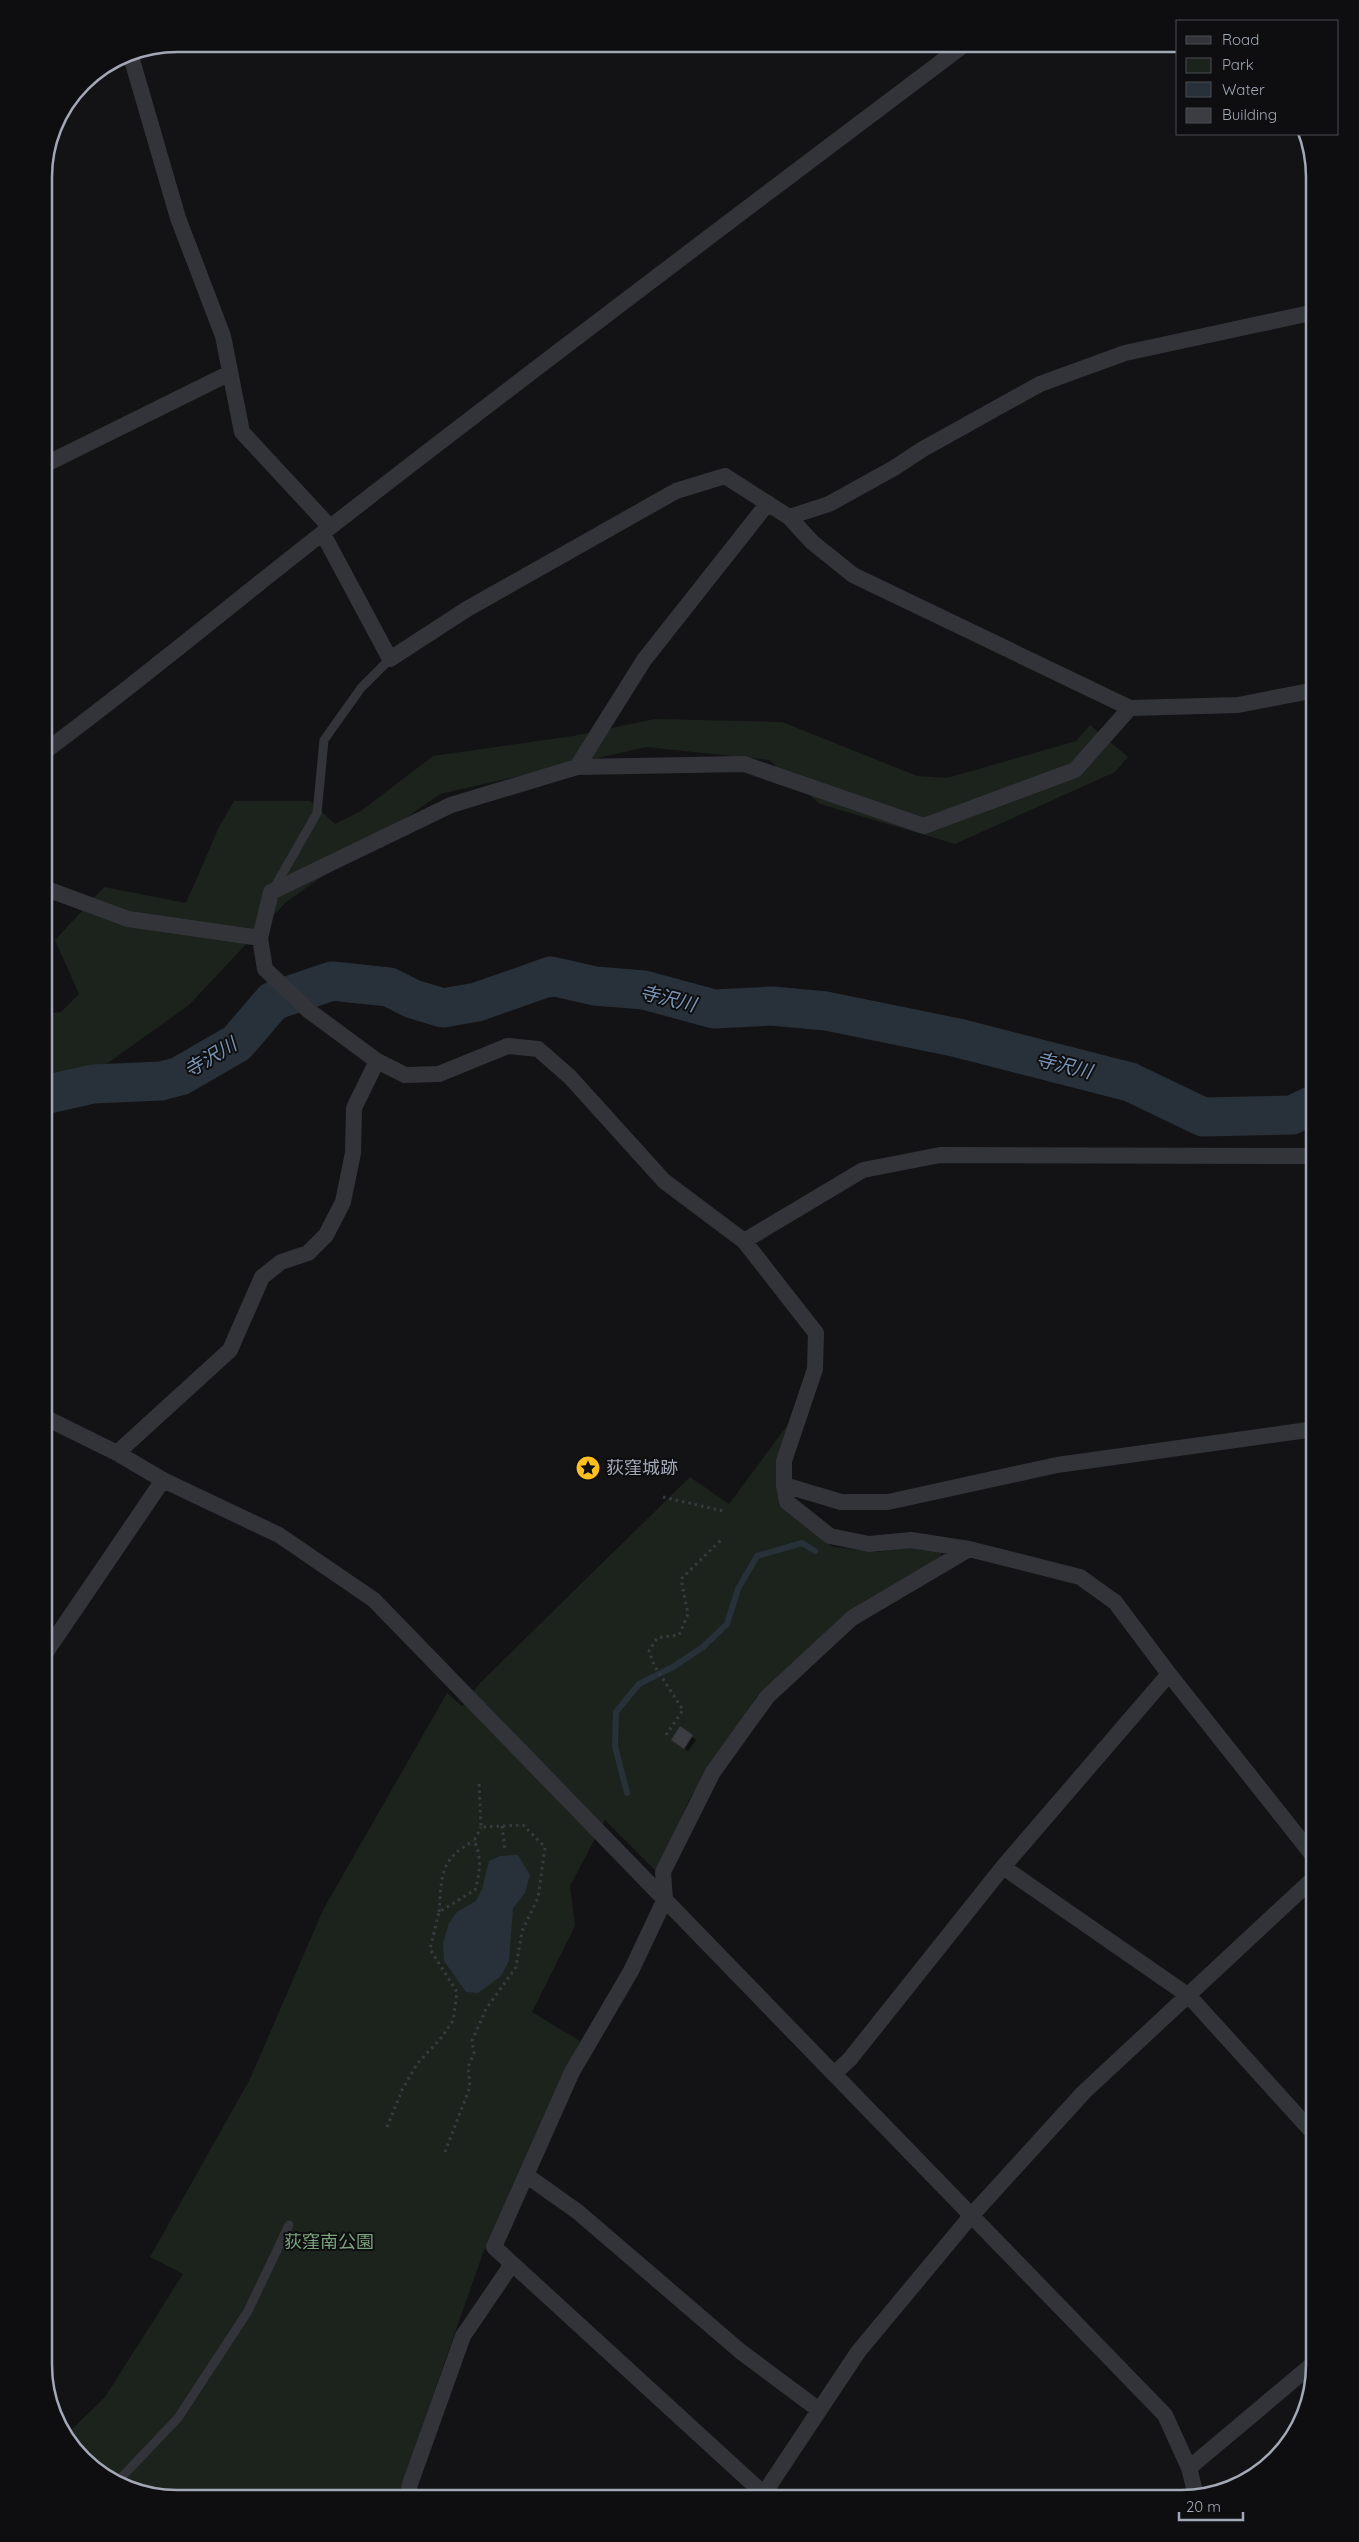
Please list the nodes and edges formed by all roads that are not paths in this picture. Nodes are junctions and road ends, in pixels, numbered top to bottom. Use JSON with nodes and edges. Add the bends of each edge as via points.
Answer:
{"nodes":[{"id":1,"x":953,"y":53,"type":"edge"},
{"id":2,"x":132,"y":61,"type":"edge"},
{"id":3,"x":1306,"y":314,"type":"edge"},
{"id":4,"x":230,"y":373,"type":"junction"},
{"id":5,"x":53,"y":461,"type":"edge"},
{"id":6,"x":768,"y":504,"type":"junction"},
{"id":7,"x":789,"y":517,"type":"junction"},
{"id":8,"x":326,"y":530,"type":"junction"},
{"id":9,"x":390,"y":659,"type":"junction"},
{"id":10,"x":1306,"y":692,"type":"edge"},
{"id":11,"x":1130,"y":708,"type":"junction"},
{"id":12,"x":53,"y":746,"type":"edge"},
{"id":13,"x":577,"y":767,"type":"junction"},
{"id":14,"x":53,"y":891,"type":"edge"},
{"id":15,"x":271,"y":892,"type":"junction"},
{"id":16,"x":260,"y":938,"type":"junction"},
{"id":17,"x":378,"y":1061,"type":"junction"},
{"id":18,"x":1306,"y":1156,"type":"edge"},
{"id":19,"x":744,"y":1241,"type":"junction"},
{"id":20,"x":52,"y":1421,"type":"edge"},
{"id":21,"x":1306,"y":1430,"type":"edge"},
{"id":22,"x":117,"y":1453,"type":"junction"},
{"id":23,"x":162,"y":1480,"type":"junction"},
{"id":24,"x":784,"y":1485,"type":"junction"},
{"id":25,"x":968,"y":1549,"type":"junction"},
{"id":26,"x":52,"y":1643,"type":"edge"},
{"id":27,"x":1169,"y":1674,"type":"junction"},
{"id":28,"x":1306,"y":1847,"type":"edge"},
{"id":29,"x":1003,"y":1867,"type":"junction"},
{"id":30,"x":1306,"y":1886,"type":"edge"},
{"id":31,"x":665,"y":1899,"type":"junction"},
{"id":32,"x":1189,"y":1996,"type":"junction"},
{"id":33,"x":834,"y":2074,"type":"junction"},
{"id":34,"x":1306,"y":2125,"type":"edge"},
{"id":35,"x":526,"y":2175,"type":"junction"},
{"id":36,"x":971,"y":2216,"type":"junction"},
{"id":37,"x":290,"y":2225,"type":"dead end"},
{"id":38,"x":512,"y":2264,"type":"junction"},
{"id":39,"x":1306,"y":2370,"type":"edge"},
{"id":40,"x":819,"y":2410,"type":"junction"},
{"id":41,"x":1189,"y":2468,"type":"junction"},
{"id":42,"x":122,"y":2477,"type":"edge"},
{"id":43,"x":1194,"y":2488,"type":"edge"},
{"id":44,"x":409,"y":2489,"type":"edge"},
{"id":45,"x":755,"y":2490,"type":"edge"},
{"id":46,"x":766,"y":2490,"type":"edge"}],
"edges":[{"from":1,"to":8,"type":"street"},
{"from":2,"to":4,"type":"street","via":[[178,218],[223,336]]},
{"from":3,"to":7,"type":"street","via":[[1125,353],[1040,384],[829,504]]},
{"from":4,"to":5,"type":"street"},
{"from":4,"to":8,"type":"street","via":[[242,432]]},
{"from":6,"to":7,"type":"street"},
{"from":6,"to":9,"type":"street","via":[[725,476],[676,492],[467,609]]},
{"from":6,"to":13,"type":"street","via":[[644,660]]},
{"from":7,"to":11,"type":"street","via":[[812,542],[853,575]]},
{"from":8,"to":9,"type":"street"},
{"from":8,"to":12,"type":"street","via":[[120,696]]},
{"from":9,"to":15,"type":"lane","via":[[361,688],[324,740],[318,813]]},
{"from":10,"to":11,"type":"street","via":[[1238,705]]},
{"from":11,"to":13,"type":"street","via":[[1075,770],[924,826],[744,764]]},
{"from":13,"to":15,"type":"street","via":[[450,805]]},
{"from":14,"to":16,"type":"street","via":[[128,919]]},
{"from":15,"to":16,"type":"street"},
{"from":16,"to":17,"type":"street","via":[[266,968],[308,1010]]},
{"from":17,"to":19,"type":"street","via":[[406,1075],[439,1074],[508,1046],[538,1049],[570,1077],[664,1181]]},
{"from":17,"to":22,"type":"street","via":[[354,1108],[353,1153],[342,1202],[326,1234],[308,1254],[281,1262],[262,1277],[230,1350]]},
{"from":18,"to":19,"type":"street","via":[[940,1155],[862,1170]]},
{"from":19,"to":24,"type":"street","via":[[816,1333],[815,1369],[784,1461]]},
{"from":20,"to":22,"type":"street"},
{"from":21,"to":24,"type":"street","via":[[1057,1465],[888,1502],[841,1502]]},
{"from":22,"to":23,"type":"street"},
{"from":23,"to":26,"type":"street"},
{"from":23,"to":31,"type":"street","via":[[279,1535],[374,1600]]},
{"from":24,"to":25,"type":"street","via":[[787,1502],[830,1536],[869,1544],[911,1540]]},
{"from":25,"to":27,"type":"street","via":[[1080,1577],[1116,1602]]},
{"from":25,"to":31,"type":"street","via":[[852,1618],[767,1697],[713,1772],[663,1872]]},
{"from":27,"to":28,"type":"street"},
{"from":27,"to":29,"type":"street"},
{"from":29,"to":32,"type":"street"},
{"from":29,"to":33,"type":"street"},
{"from":30,"to":32,"type":"street"},
{"from":31,"to":33,"type":"street"},
{"from":31,"to":35,"type":"street","via":[[631,1971],[572,2072]]},
{"from":32,"to":34,"type":"street"},
{"from":32,"to":36,"type":"street","via":[[1084,2092]]},
{"from":33,"to":36,"type":"street"},
{"from":35,"to":38,"type":"street","via":[[494,2247]]},
{"from":35,"to":40,"type":"street","via":[[578,2212],[740,2351]]},
{"from":36,"to":40,"type":"street","via":[[858,2352]]},
{"from":36,"to":41,"type":"street","via":[[1165,2415]]},
{"from":37,"to":42,"type":"lane","via":[[248,2312],[178,2418]]},
{"from":38,"to":44,"type":"street","via":[[463,2336]]},
{"from":38,"to":45,"type":"street"},
{"from":39,"to":41,"type":"street"},
{"from":40,"to":46,"type":"street"},
{"from":41,"to":43,"type":"street"}]}
